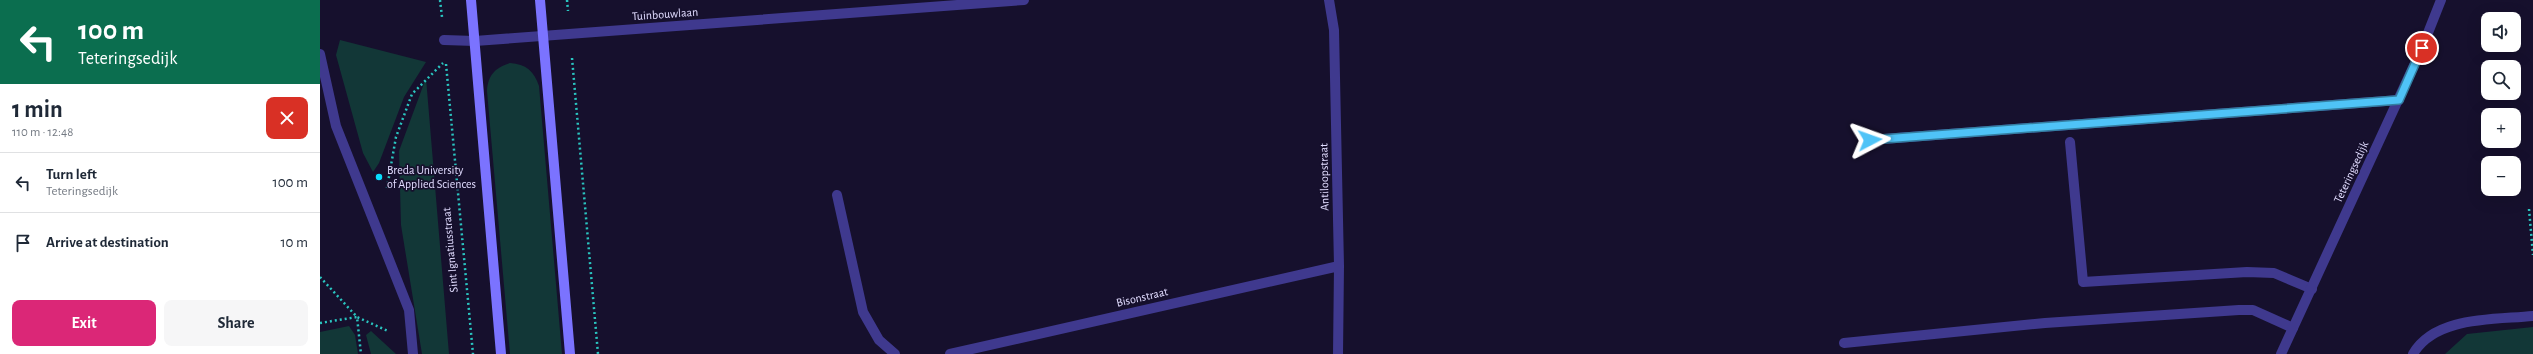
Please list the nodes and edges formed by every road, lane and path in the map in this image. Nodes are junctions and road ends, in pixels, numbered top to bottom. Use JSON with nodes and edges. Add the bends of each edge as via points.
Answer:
{"nodes":[{"id":1,"x":440,"y":0,"type":"edge"},
{"id":2,"x":471,"y":0,"type":"edge"},
{"id":3,"x":540,"y":0,"type":"edge"},
{"id":4,"x":567,"y":0,"type":"edge"},
{"id":5,"x":1024,"y":0,"type":"edge"},
{"id":6,"x":1329,"y":0,"type":"edge"},
{"id":7,"x":2441,"y":0,"type":"edge"},
{"id":8,"x":910,"y":4,"type":"edge"},
{"id":9,"x":570,"y":34,"type":"junction"},
{"id":10,"x":543,"y":36,"type":"junction"},
{"id":11,"x":444,"y":40,"type":"joint"},
{"id":12,"x":475,"y":41,"type":"junction"},
{"id":13,"x":320,"y":54,"type":"edge"},
{"id":14,"x":2399,"y":100,"type":"junction"},
{"id":15,"x":1870,"y":140,"type":"dead end"},
{"id":16,"x":2070,"y":142,"type":"dead end"},
{"id":17,"x":386,"y":195,"type":"dead end"},
{"id":18,"x":837,"y":195,"type":"dead end"},
{"id":19,"x":2529,"y":208,"type":"dead end"},
{"id":20,"x":2533,"y":255,"type":"edge"},
{"id":21,"x":1339,"y":266,"type":"junction"},
{"id":22,"x":320,"y":277,"type":"edge"},
{"id":23,"x":2312,"y":289,"type":"junction"},
{"id":24,"x":2533,"y":316,"type":"edge"},
{"id":25,"x":357,"y":317,"type":"junction"},
{"id":26,"x":320,"y":323,"type":"edge"},
{"id":27,"x":2293,"y":328,"type":"junction"},
{"id":28,"x":412,"y":342,"type":"junction"},
{"id":29,"x":1844,"y":343,"type":"dead end"},
{"id":30,"x":361,"y":354,"type":"edge"},
{"id":31,"x":413,"y":354,"type":"edge"},
{"id":32,"x":473,"y":354,"type":"edge"},
{"id":33,"x":501,"y":354,"type":"edge"},
{"id":34,"x":570,"y":354,"type":"edge"},
{"id":35,"x":598,"y":354,"type":"edge"},
{"id":36,"x":895,"y":354,"type":"edge"},
{"id":37,"x":950,"y":354,"type":"edge"},
{"id":38,"x":1338,"y":354,"type":"edge"},
{"id":39,"x":2281,"y":354,"type":"edge"},
{"id":40,"x":2413,"y":354,"type":"edge"}],
"edges":[{"from":1,"to":11,"type":"path"},
{"from":2,"to":12,"type":"main road"},
{"from":3,"to":10,"type":"main road"},
{"from":4,"to":9,"type":"path"},
{"from":5,"to":8,"type":"street","name":"Tuinbouwlaan"},
{"from":6,"to":21,"type":"street","name":"Antiloopstraat","via":[[1334,30]]},
{"from":7,"to":14,"type":"street","name":"Teteringsedijk"},
{"from":8,"to":9,"type":"street","name":"Tuinbouwlaan"},
{"from":9,"to":10,"type":"street","name":"Tuinbouwlaan"},
{"from":9,"to":35,"type":"path"},
{"from":10,"to":12,"type":"street","name":"Tuinbouwlaan"},
{"from":10,"to":34,"type":"main road"},
{"from":11,"to":12,"type":"street","name":"Tuinbouwlaan"},
{"from":12,"to":33,"type":"main road"},
{"from":13,"to":28,"type":"street","via":[[336,126],[409,310]]},
{"from":14,"to":15,"type":"street"},
{"from":14,"to":23,"type":"street","name":"Teteringsedijk"},
{"from":16,"to":23,"type":"street","via":[[2083,282],[2247,272],[2274,273]]},
{"from":17,"to":32,"type":"path","name":"Sint Ignatiusstraat","via":[[396,138],[412,94],[446,60]]},
{"from":18,"to":36,"type":"street","via":[[863,312],[879,340]]},
{"from":19,"to":20,"type":"path"},
{"from":21,"to":37,"type":"street","name":"Bisonstraat"},
{"from":21,"to":38,"type":"street","name":"Antiloopstraat"},
{"from":22,"to":25,"type":"path"},
{"from":23,"to":27,"type":"street","name":"Teteringsedijk"},
{"from":24,"to":40,"type":"street","via":[[2452,325],[2420,341]]},
{"from":25,"to":26,"type":"path"},
{"from":25,"to":28,"type":"path"},
{"from":25,"to":30,"type":"path"},
{"from":27,"to":29,"type":"street","via":[[2253,310],[2239,310],[2046,323]]},
{"from":27,"to":39,"type":"street","name":"Teteringsedijk"},
{"from":28,"to":31,"type":"street"}]}
